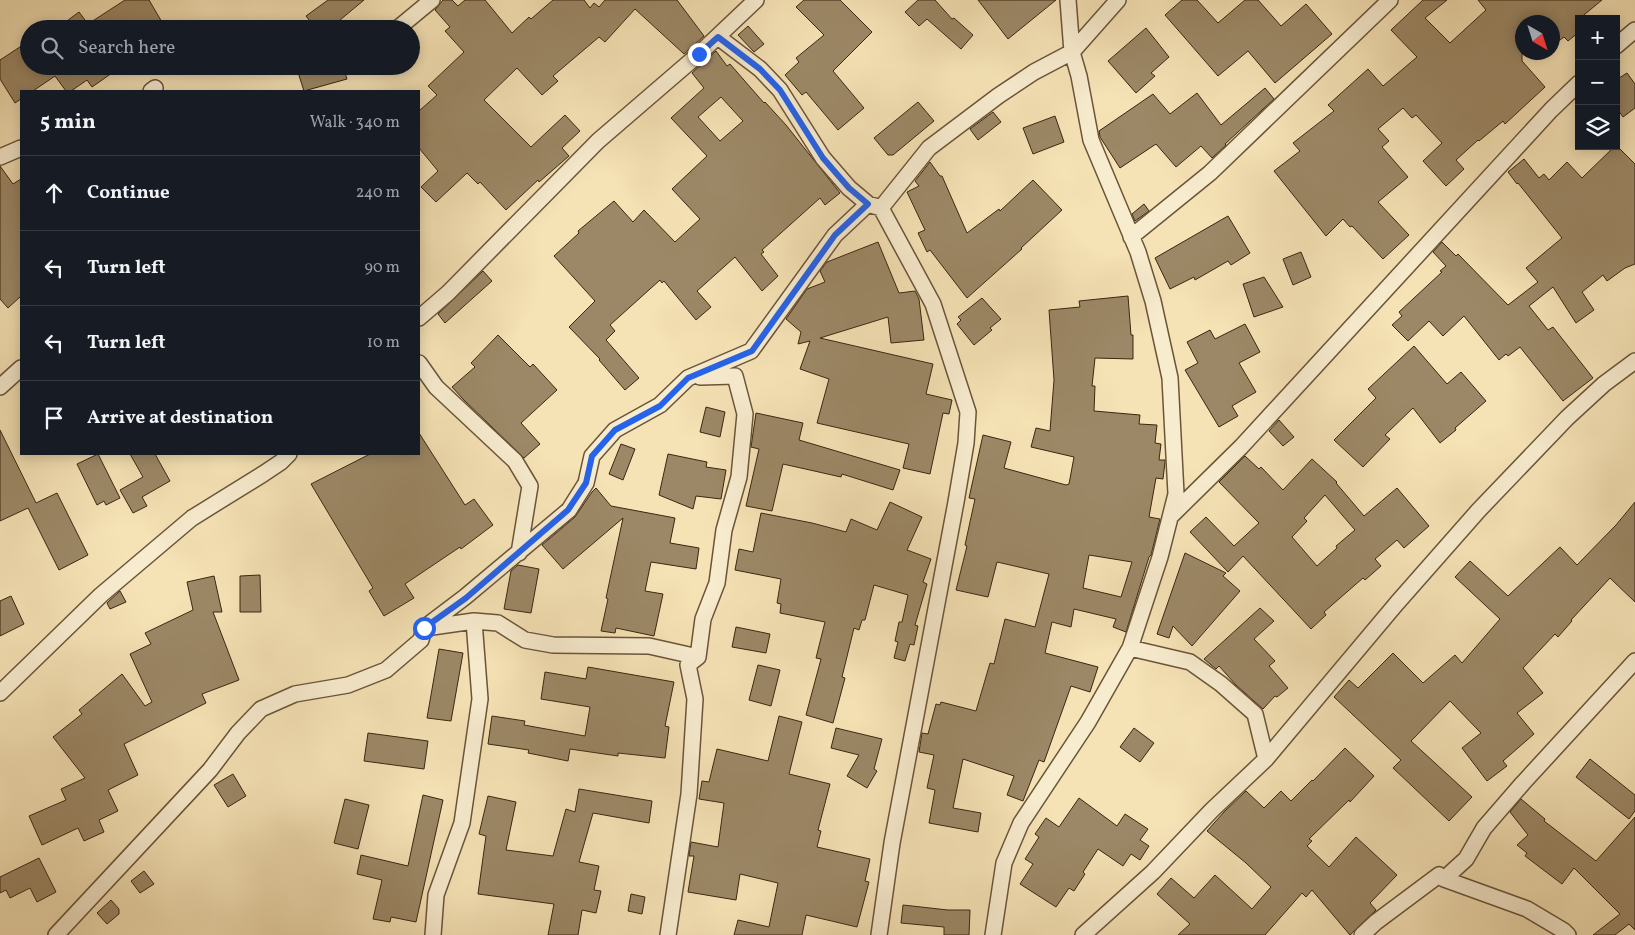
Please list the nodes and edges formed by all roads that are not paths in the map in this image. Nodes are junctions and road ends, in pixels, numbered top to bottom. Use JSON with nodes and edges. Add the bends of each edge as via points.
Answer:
{"nodes":[{"id":1,"x":432,"y":0,"type":"edge"},
{"id":2,"x":756,"y":0,"type":"edge"},
{"id":3,"x":1068,"y":0,"type":"edge"},
{"id":4,"x":1118,"y":0,"type":"edge"},
{"id":5,"x":1390,"y":0,"type":"edge"},
{"id":6,"x":408,"y":20,"type":"edge"},
{"id":7,"x":1635,"y":30,"type":"edge"},
{"id":8,"x":718,"y":37,"type":"junction"},
{"id":9,"x":1620,"y":43,"type":"edge"},
{"id":10,"x":1072,"y":52,"type":"junction"},
{"id":11,"x":1575,"y":87,"type":"edge"},
{"id":12,"x":20,"y":148,"type":"edge"},
{"id":13,"x":0,"y":157,"type":"edge"},
{"id":14,"x":874,"y":206,"type":"junction"},
{"id":15,"x":1131,"y":237,"type":"junction"},
{"id":16,"x":420,"y":317,"type":"edge"},
{"id":17,"x":752,"y":351,"type":"junction"},
{"id":18,"x":1635,"y":361,"type":"edge"},
{"id":19,"x":420,"y":365,"type":"edge"},
{"id":20,"x":20,"y":369,"type":"edge"},
{"id":21,"x":735,"y":376,"type":"junction"},
{"id":22,"x":688,"y":378,"type":"junction"},
{"id":23,"x":0,"y":387,"type":"edge"},
{"id":24,"x":288,"y":455,"type":"edge"},
{"id":25,"x":1171,"y":516,"type":"junction"},
{"id":26,"x":519,"y":553,"type":"junction"},
{"id":27,"x":474,"y":621,"type":"junction"},
{"id":28,"x":424,"y":628,"type":"junction"},
{"id":29,"x":1130,"y":648,"type":"junction"},
{"id":30,"x":698,"y":657,"type":"junction"},
{"id":31,"x":1632,"y":671,"type":"edge"},
{"id":32,"x":0,"y":693,"type":"edge"},
{"id":33,"x":1266,"y":759,"type":"junction"},
{"id":34,"x":1444,"y":879,"type":"junction"},
{"id":35,"x":56,"y":935,"type":"edge"},
{"id":36,"x":433,"y":935,"type":"edge"},
{"id":37,"x":668,"y":935,"type":"edge"},
{"id":38,"x":879,"y":935,"type":"edge"},
{"id":39,"x":993,"y":935,"type":"edge"},
{"id":40,"x":1083,"y":935,"type":"edge"},
{"id":41,"x":1362,"y":935,"type":"edge"},
{"id":42,"x":1568,"y":935,"type":"edge"}],
"edges":[{"from":1,"to":6,"type":"street"},
{"from":2,"to":8,"type":"street"},
{"from":3,"to":10,"type":"street"},
{"from":4,"to":10,"type":"street"},
{"from":5,"to":15,"type":"street","via":[[1210,173]]},
{"from":7,"to":9,"type":"street"},
{"from":8,"to":14,"type":"street","via":[[760,69],[780,90],[823,158],[849,188]]},
{"from":8,"to":16,"type":"street","via":[[598,141],[448,293]]},
{"from":10,"to":14,"type":"street","via":[[998,96],[929,148]]},
{"from":10,"to":15,"type":"street","via":[[1091,140]]},
{"from":11,"to":25,"type":"street","via":[[1241,447]]},
{"from":12,"to":13,"type":"street"},
{"from":14,"to":17,"type":"street","via":[[835,235]]},
{"from":14,"to":38,"type":"street","via":[[933,304],[968,412],[958,494],[892,843]]},
{"from":15,"to":25,"type":"street","via":[[1153,301],[1170,378],[1176,494]]},
{"from":17,"to":21,"type":"street"},
{"from":17,"to":22,"type":"street"},
{"from":18,"to":33,"type":"street","via":[[1567,418],[1478,511],[1396,603]]},
{"from":19,"to":26,"type":"street","via":[[436,387],[514,461],[530,486]]},
{"from":20,"to":23,"type":"street"},
{"from":21,"to":22,"type":"street"},
{"from":21,"to":30,"type":"street","via":[[744,414],[738,477],[724,530],[717,583],[703,619]]},
{"from":22,"to":26,"type":"street","via":[[660,406],[615,430],[592,456],[586,483],[568,510]]},
{"from":24,"to":32,"type":"street","via":[[264,474],[192,518],[100,595]]},
{"from":25,"to":29,"type":"street"},
{"from":26,"to":28,"type":"street"},
{"from":27,"to":28,"type":"street"},
{"from":27,"to":30,"type":"street","via":[[498,623],[525,640],[553,645],[649,646]]},
{"from":27,"to":36,"type":"street","via":[[480,699],[462,823],[436,895]]},
{"from":28,"to":35,"type":"street","via":[[421,640],[386,670],[348,685],[295,694],[261,709],[210,770]]},
{"from":29,"to":33,"type":"street","via":[[1190,662],[1221,684],[1255,714]]},
{"from":29,"to":39,"type":"street","via":[[1088,722],[1021,824],[1004,863]]},
{"from":30,"to":37,"type":"street","via":[[688,665],[696,699],[689,794]]},
{"from":31,"to":34,"type":"street","via":[[1562,739],[1484,828],[1466,859]]},
{"from":33,"to":40,"type":"street","via":[[1153,872]]},
{"from":34,"to":41,"type":"street","via":[[1439,875]]},
{"from":34,"to":42,"type":"street","via":[[1527,909]]}]}
